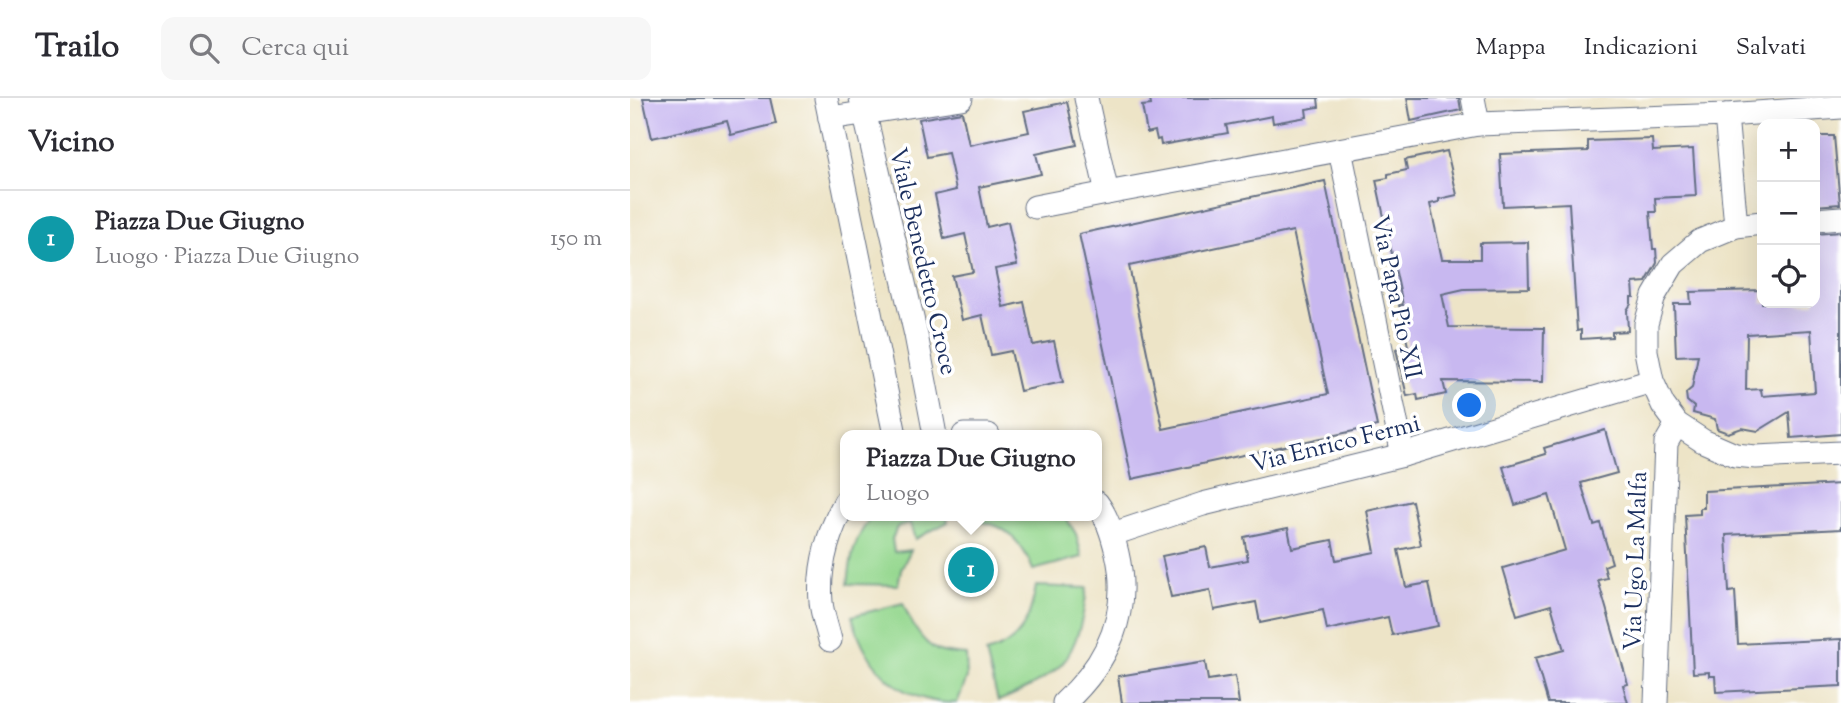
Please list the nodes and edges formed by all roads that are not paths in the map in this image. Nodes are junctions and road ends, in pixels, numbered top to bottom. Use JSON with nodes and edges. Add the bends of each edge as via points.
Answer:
{"nodes":[{"id":1,"x":961,"y":98,"type":"edge"},
{"id":2,"x":1086,"y":98,"type":"edge"},
{"id":3,"x":1472,"y":98,"type":"edge"},
{"id":4,"x":862,"y":105,"type":"edge"},
{"id":5,"x":1841,"y":107,"type":"edge"},
{"id":6,"x":828,"y":108,"type":"edge"},
{"id":7,"x":1727,"y":115,"type":"junction"},
{"id":8,"x":1478,"y":124,"type":"junction"},
{"id":9,"x":1340,"y":150,"type":"junction"},
{"id":10,"x":1107,"y":193,"type":"junction"},
{"id":11,"x":1035,"y":207,"type":"dead end"},
{"id":12,"x":1841,"y":218,"type":"edge"},
{"id":13,"x":1820,"y":220,"type":"edge"},
{"id":14,"x":1757,"y":224,"type":"edge"},
{"id":15,"x":1736,"y":226,"type":"junction"},
{"id":16,"x":1652,"y":381,"type":"junction"},
{"id":17,"x":1678,"y":424,"type":"junction"},
{"id":18,"x":894,"y":430,"type":"edge"},
{"id":19,"x":933,"y":430,"type":"edge"},
{"id":20,"x":1841,"y":453,"type":"edge"},
{"id":21,"x":1403,"y":455,"type":"junction"},
{"id":22,"x":840,"y":512,"type":"edge"},
{"id":23,"x":1102,"y":513,"type":"edge"},
{"id":24,"x":1113,"y":534,"type":"junction"},
{"id":25,"x":830,"y":639,"type":"dead end"},
{"id":26,"x":1064,"y":703,"type":"edge"},
{"id":27,"x":1656,"y":703,"type":"edge"}],
"edges":[{"from":1,"to":4,"type":"street"},
{"from":2,"to":10,"type":"street"},
{"from":3,"to":8,"type":"street"},
{"from":4,"to":6,"type":"street"},
{"from":4,"to":19,"type":"street","name":"Viale Benedetto Croce","via":[[916,335]]},
{"from":5,"to":7,"type":"street"},
{"from":6,"to":18,"type":"street"},
{"from":7,"to":8,"type":"street"},
{"from":7,"to":15,"type":"street"},
{"from":8,"to":9,"type":"street"},
{"from":9,"to":10,"type":"street"},
{"from":9,"to":21,"type":"street","name":"Via Papa Pio XII"},
{"from":10,"to":11,"type":"street"},
{"from":12,"to":13,"type":"street"},
{"from":14,"to":15,"type":"street"},
{"from":15,"to":16,"type":"street","via":[[1700,241],[1673,264],[1654,296],[1646,324]]},
{"from":16,"to":17,"type":"street"},
{"from":16,"to":21,"type":"street","name":"Via Enrico Fermi"},
{"from":17,"to":20,"type":"street","via":[[1735,455]]},
{"from":17,"to":27,"type":"street","name":"Via Ugo La Malfa","via":[[1666,443]]},
{"from":21,"to":24,"type":"street","name":"Via Enrico Fermi","via":[[1203,504]]},
{"from":22,"to":25,"type":"street","via":[[822,559],[821,602]]},
{"from":23,"to":24,"type":"street"},
{"from":24,"to":26,"type":"street","via":[[1120,568],[1120,604],[1112,636],[1085,684]]}]}
